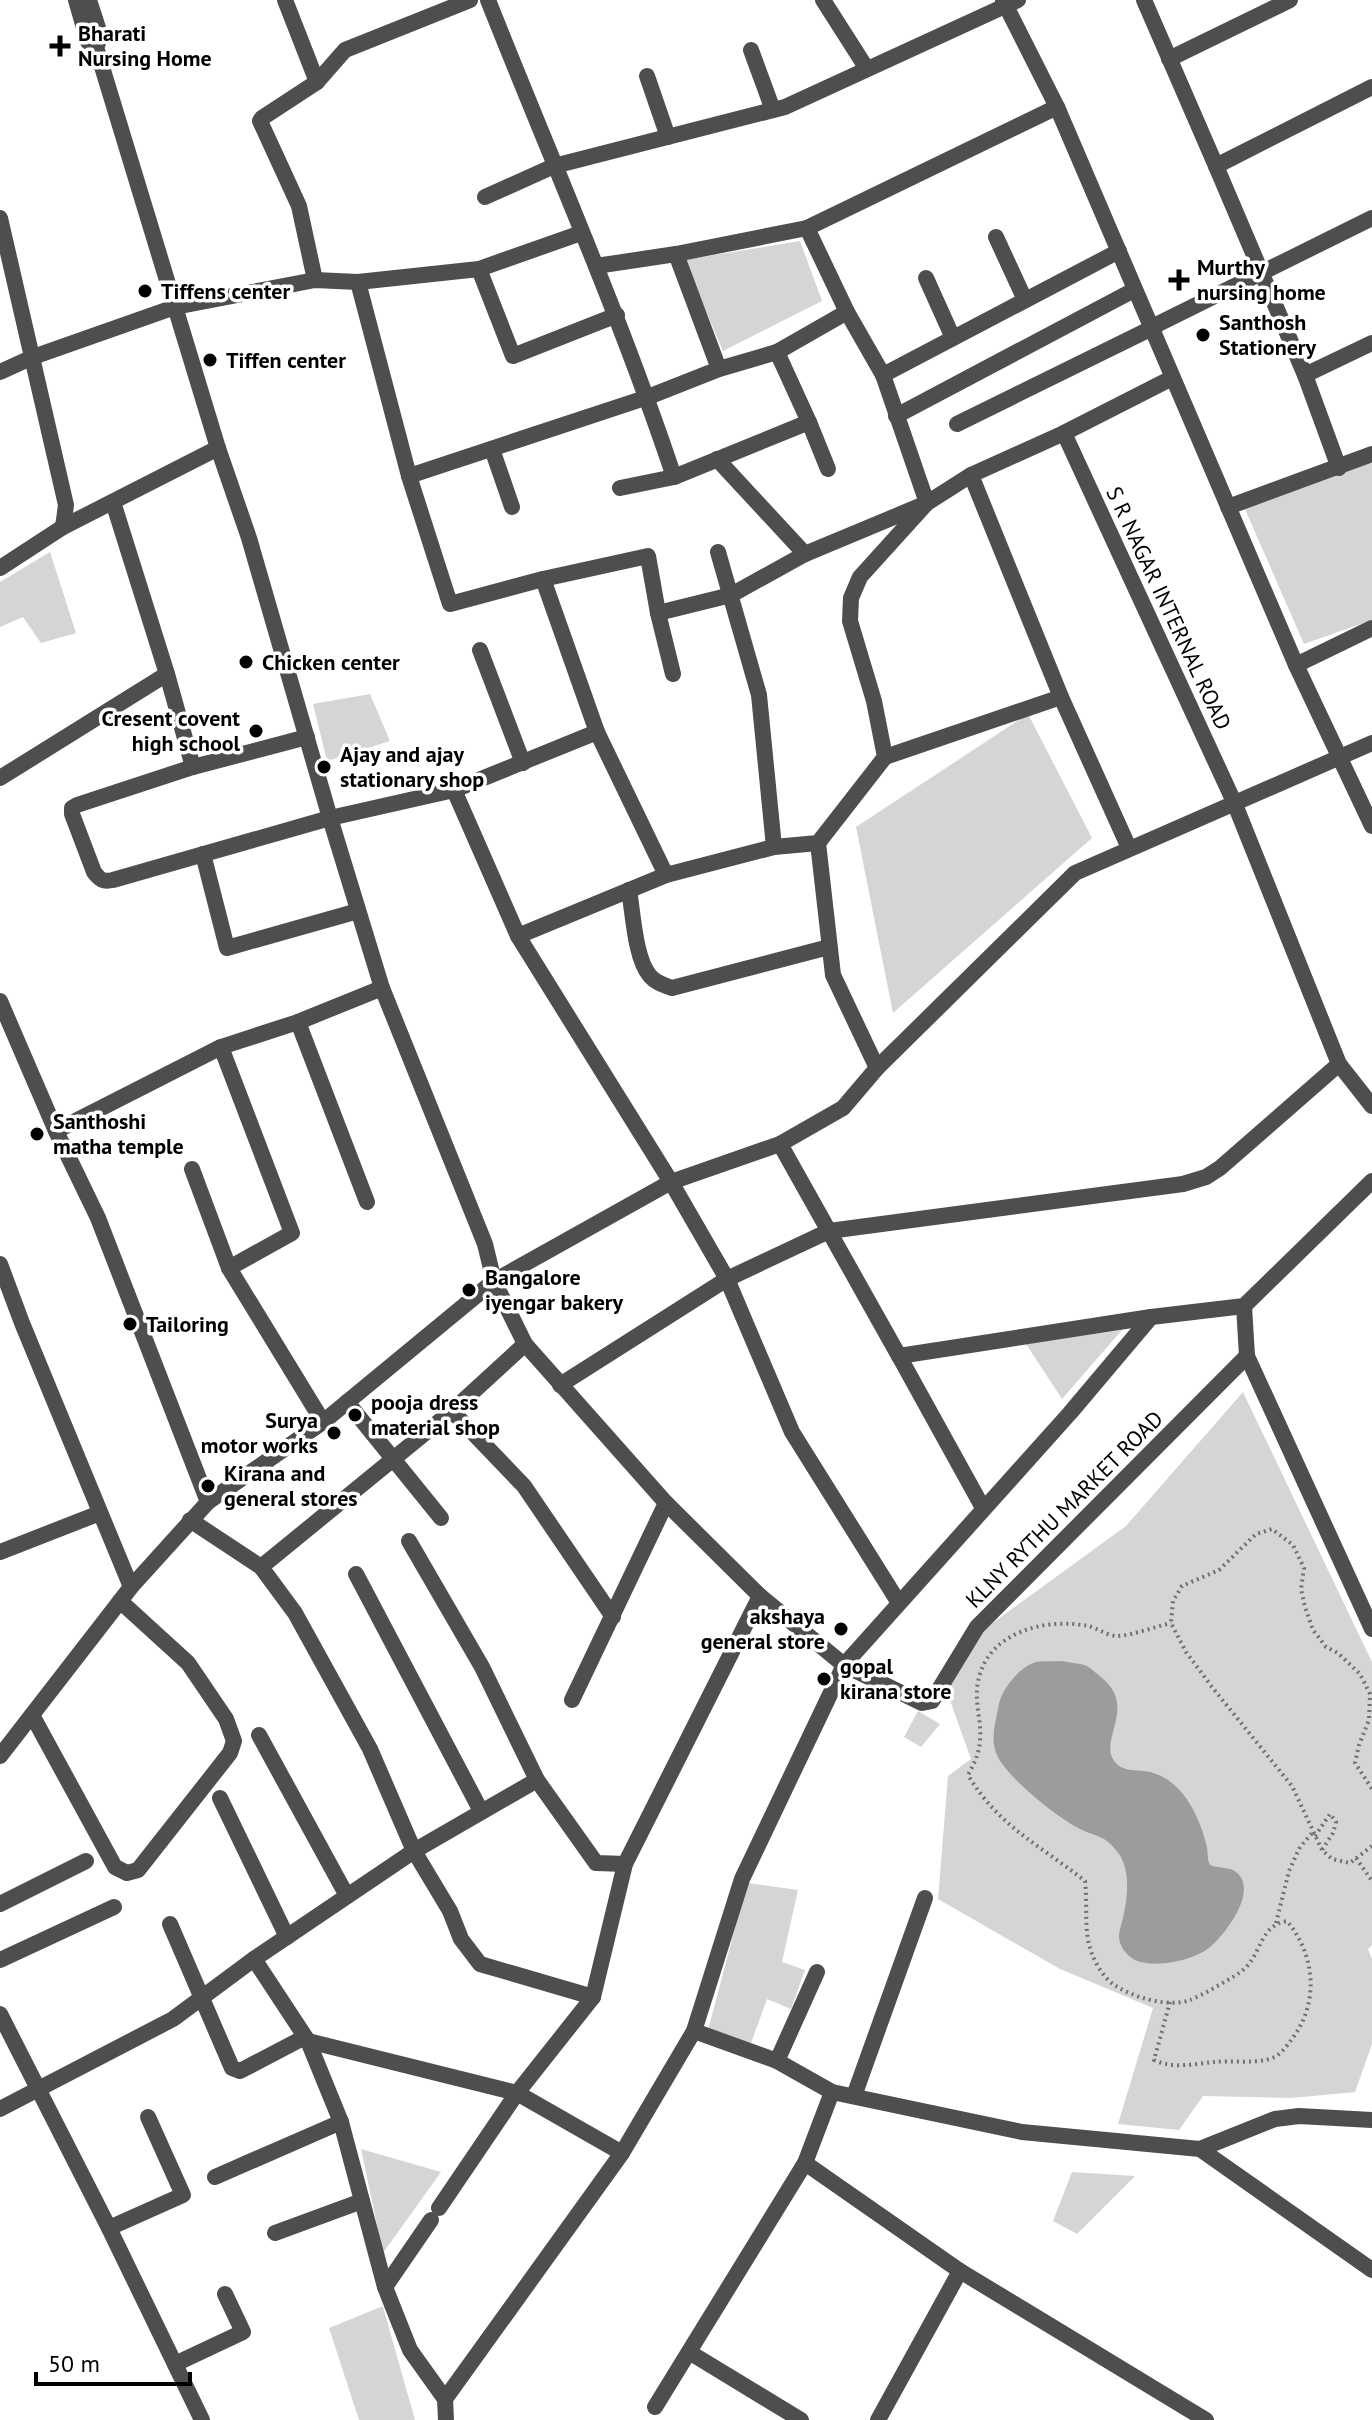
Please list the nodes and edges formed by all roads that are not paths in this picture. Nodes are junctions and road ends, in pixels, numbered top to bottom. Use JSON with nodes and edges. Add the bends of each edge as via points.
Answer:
{"nodes":[{"id":1,"x":76,"y":0,"type":"edge"},
{"id":2,"x":89,"y":0,"type":"edge"},
{"id":3,"x":285,"y":0,"type":"edge"},
{"id":4,"x":470,"y":0,"type":"edge"},
{"id":5,"x":488,"y":0,"type":"edge"},
{"id":6,"x":823,"y":0,"type":"edge"},
{"id":7,"x":1144,"y":0,"type":"edge"},
{"id":8,"x":1290,"y":0,"type":"edge"},
{"id":9,"x":1009,"y":2,"type":"edge"},
{"id":10,"x":96,"y":47,"type":"junction"},
{"id":11,"x":751,"y":50,"type":"dead end"},
{"id":12,"x":1169,"y":59,"type":"junction"},
{"id":13,"x":867,"y":69,"type":"junction"},
{"id":14,"x":647,"y":76,"type":"dead end"},
{"id":15,"x":317,"y":82,"type":"junction"},
{"id":16,"x":1372,"y":87,"type":"edge"},
{"id":17,"x":1057,"y":107,"type":"junction"},
{"id":18,"x":773,"y":110,"type":"junction"},
{"id":19,"x":668,"y":137,"type":"junction"},
{"id":20,"x":554,"y":166,"type":"junction"},
{"id":21,"x":1216,"y":166,"type":"junction"},
{"id":22,"x":485,"y":197,"type":"dead end"},
{"id":23,"x":0,"y":218,"type":"edge"},
{"id":24,"x":1372,"y":218,"type":"edge"},
{"id":25,"x":807,"y":228,"type":"junction"},
{"id":26,"x":581,"y":233,"type":"junction"},
{"id":27,"x":996,"y":237,"type":"dead end"},
{"id":28,"x":1119,"y":251,"type":"junction"},
{"id":29,"x":676,"y":254,"type":"junction"},
{"id":30,"x":596,"y":266,"type":"junction"},
{"id":31,"x":479,"y":269,"type":"junction"},
{"id":32,"x":1261,"y":271,"type":"junction"},
{"id":33,"x":926,"y":278,"type":"dead end"},
{"id":34,"x":315,"y":280,"type":"junction"},
{"id":35,"x":358,"y":282,"type":"junction"},
{"id":36,"x":1134,"y":290,"type":"junction"},
{"id":37,"x":1025,"y":300,"type":"junction"},
{"id":38,"x":175,"y":307,"type":"junction"},
{"id":39,"x":847,"y":312,"type":"junction"},
{"id":40,"x":617,"y":315,"type":"junction"},
{"id":41,"x":1152,"y":328,"type":"junction"},
{"id":42,"x":953,"y":338,"type":"junction"},
{"id":43,"x":1372,"y":343,"type":"edge"},
{"id":44,"x":777,"y":352,"type":"junction"},
{"id":45,"x":33,"y":357,"type":"junction"},
{"id":46,"x":719,"y":369,"type":"junction"},
{"id":47,"x":0,"y":372,"type":"edge"},
{"id":48,"x":883,"y":375,"type":"junction"},
{"id":49,"x":1305,"y":375,"type":"junction"},
{"id":50,"x":1172,"y":378,"type":"junction"},
{"id":51,"x":648,"y":397,"type":"junction"},
{"id":52,"x":896,"y":416,"type":"junction"},
{"id":53,"x":809,"y":422,"type":"junction"},
{"id":54,"x":957,"y":424,"type":"dead end"},
{"id":55,"x":1064,"y":433,"type":"junction"},
{"id":56,"x":218,"y":448,"type":"junction"},
{"id":57,"x":492,"y":449,"type":"junction"},
{"id":58,"x":1372,"y":454,"type":"edge"},
{"id":59,"x":717,"y":459,"type":"junction"},
{"id":60,"x":1339,"y":468,"type":"junction"},
{"id":61,"x":828,"y":469,"type":"dead end"},
{"id":62,"x":971,"y":475,"type":"junction"},
{"id":63,"x":409,"y":476,"type":"junction"},
{"id":64,"x":674,"y":477,"type":"junction"},
{"id":65,"x":620,"y":488,"type":"dead end"},
{"id":66,"x":113,"y":502,"type":"junction"},
{"id":67,"x":927,"y":503,"type":"junction"},
{"id":68,"x":512,"y":507,"type":"dead end"},
{"id":69,"x":1228,"y":507,"type":"junction"},
{"id":70,"x":63,"y":527,"type":"junction"},
{"id":71,"x":718,"y":552,"type":"dead end"},
{"id":72,"x":805,"y":554,"type":"junction"},
{"id":73,"x":0,"y":568,"type":"edge"},
{"id":74,"x":543,"y":579,"type":"junction"},
{"id":75,"x":731,"y":595,"type":"junction"},
{"id":76,"x":658,"y":613,"type":"junction"},
{"id":77,"x":1372,"y":628,"type":"edge"},
{"id":78,"x":480,"y":650,"type":"dead end"},
{"id":79,"x":1296,"y":665,"type":"junction"},
{"id":80,"x":167,"y":674,"type":"junction"},
{"id":81,"x":673,"y":674,"type":"dead end"},
{"id":82,"x":1061,"y":697,"type":"junction"},
{"id":83,"x":597,"y":732,"type":"junction"},
{"id":84,"x":307,"y":737,"type":"junction"},
{"id":85,"x":1372,"y":743,"type":"edge"},
{"id":86,"x":885,"y":757,"type":"junction"},
{"id":87,"x":1338,"y":758,"type":"junction"},
{"id":88,"x":523,"y":763,"type":"junction"},
{"id":89,"x":193,"y":767,"type":"junction"},
{"id":90,"x":0,"y":778,"type":"edge"},
{"id":91,"x":454,"y":790,"type":"junction"},
{"id":92,"x":1234,"y":802,"type":"junction"},
{"id":93,"x":330,"y":818,"type":"junction"},
{"id":94,"x":1372,"y":826,"type":"edge"},
{"id":95,"x":818,"y":843,"type":"junction"},
{"id":96,"x":774,"y":847,"type":"junction"},
{"id":97,"x":1129,"y":848,"type":"junction"},
{"id":98,"x":203,"y":854,"type":"junction"},
{"id":99,"x":666,"y":875,"type":"junction"},
{"id":100,"x":629,"y":890,"type":"junction"},
{"id":101,"x":358,"y":911,"type":"junction"},
{"id":102,"x":518,"y":936,"type":"junction"},
{"id":103,"x":829,"y":947,"type":"junction"},
{"id":104,"x":382,"y":988,"type":"junction"},
{"id":105,"x":0,"y":1001,"type":"edge"},
{"id":106,"x":298,"y":1022,"type":"junction"},
{"id":107,"x":221,"y":1047,"type":"junction"},
{"id":108,"x":1339,"y":1064,"type":"junction"},
{"id":109,"x":877,"y":1068,"type":"junction"},
{"id":110,"x":1372,"y":1106,"type":"edge"},
{"id":111,"x":56,"y":1131,"type":"junction"},
{"id":112,"x":780,"y":1144,"type":"junction"},
{"id":113,"x":192,"y":1169,"type":"dead end"},
{"id":114,"x":1372,"y":1181,"type":"edge"},
{"id":115,"x":671,"y":1182,"type":"junction"},
{"id":116,"x":367,"y":1202,"type":"dead end"},
{"id":117,"x":829,"y":1231,"type":"junction"},
{"id":118,"x":0,"y":1264,"type":"edge"},
{"id":119,"x":229,"y":1268,"type":"junction"},
{"id":120,"x":727,"y":1279,"type":"junction"},
{"id":121,"x":494,"y":1281,"type":"junction"},
{"id":122,"x":1244,"y":1306,"type":"junction"},
{"id":123,"x":1151,"y":1317,"type":"junction"},
{"id":124,"x":525,"y":1344,"type":"junction"},
{"id":125,"x":899,"y":1356,"type":"junction"},
{"id":126,"x":1247,"y":1356,"type":"junction"},
{"id":127,"x":560,"y":1385,"type":"junction"},
{"id":128,"x":347,"y":1402,"type":"junction"},
{"id":129,"x":452,"y":1411,"type":"junction"},
{"id":130,"x":323,"y":1422,"type":"junction"},
{"id":131,"x":394,"y":1459,"type":"junction"},
{"id":132,"x":208,"y":1502,"type":"junction"},
{"id":133,"x":666,"y":1503,"type":"junction"},
{"id":134,"x":983,"y":1508,"type":"junction"},
{"id":135,"x":100,"y":1513,"type":"junction"},
{"id":136,"x":441,"y":1518,"type":"dead end"},
{"id":137,"x":190,"y":1520,"type":"junction"},
{"id":138,"x":409,"y":1541,"type":"dead end"},
{"id":139,"x":0,"y":1552,"type":"edge"},
{"id":140,"x":261,"y":1567,"type":"junction"},
{"id":141,"x":356,"y":1574,"type":"dead end"},
{"id":142,"x":131,"y":1587,"type":"junction"},
{"id":143,"x":760,"y":1596,"type":"junction"},
{"id":144,"x":120,"y":1601,"type":"junction"},
{"id":145,"x":899,"y":1603,"type":"junction"},
{"id":146,"x":613,"y":1617,"type":"junction"},
{"id":147,"x":1372,"y":1629,"type":"edge"},
{"id":148,"x":844,"y":1665,"type":"junction"},
{"id":149,"x":572,"y":1700,"type":"dead end"},
{"id":150,"x":32,"y":1715,"type":"junction"},
{"id":151,"x":259,"y":1735,"type":"dead end"},
{"id":152,"x":0,"y":1754,"type":"edge"},
{"id":153,"x":537,"y":1780,"type":"junction"},
{"id":154,"x":220,"y":1798,"type":"dead end"},
{"id":155,"x":481,"y":1811,"type":"junction"},
{"id":156,"x":414,"y":1851,"type":"junction"},
{"id":157,"x":86,"y":1861,"type":"dead end"},
{"id":158,"x":625,"y":1864,"type":"junction"},
{"id":159,"x":347,"y":1896,"type":"junction"},
{"id":160,"x":925,"y":1898,"type":"dead end"},
{"id":161,"x":0,"y":1904,"type":"edge"},
{"id":162,"x":114,"y":1907,"type":"dead end"},
{"id":163,"x":170,"y":1924,"type":"dead end"},
{"id":164,"x":287,"y":1937,"type":"junction"},
{"id":165,"x":254,"y":1959,"type":"junction"},
{"id":166,"x":0,"y":1960,"type":"edge"},
{"id":167,"x":817,"y":1972,"type":"dead end"},
{"id":168,"x":593,"y":1997,"type":"junction"},
{"id":169,"x":201,"y":1998,"type":"junction"},
{"id":170,"x":0,"y":2014,"type":"edge"},
{"id":171,"x":694,"y":2031,"type":"junction"},
{"id":172,"x":306,"y":2039,"type":"junction"},
{"id":173,"x":777,"y":2061,"type":"junction"},
{"id":174,"x":37,"y":2090,"type":"junction"},
{"id":175,"x":832,"y":2092,"type":"junction"},
{"id":176,"x":517,"y":2093,"type":"junction"},
{"id":177,"x":854,"y":2096,"type":"junction"},
{"id":178,"x":0,"y":2109,"type":"edge"},
{"id":179,"x":148,"y":2117,"type":"dead end"},
{"id":180,"x":1372,"y":2120,"type":"edge"},
{"id":181,"x":341,"y":2122,"type":"junction"},
{"id":182,"x":1200,"y":2149,"type":"junction"},
{"id":183,"x":622,"y":2153,"type":"junction"},
{"id":184,"x":805,"y":2163,"type":"junction"},
{"id":185,"x":215,"y":2177,"type":"dead end"},
{"id":186,"x":362,"y":2201,"type":"junction"},
{"id":187,"x":109,"y":2228,"type":"junction"},
{"id":188,"x":275,"y":2233,"type":"dead end"},
{"id":189,"x":1372,"y":2270,"type":"edge"},
{"id":190,"x":960,"y":2271,"type":"junction"},
{"id":191,"x":385,"y":2287,"type":"junction"},
{"id":192,"x":225,"y":2294,"type":"dead end"},
{"id":193,"x":689,"y":2352,"type":"junction"},
{"id":194,"x":175,"y":2364,"type":"junction"},
{"id":195,"x":445,"y":2399,"type":"junction"},
{"id":196,"x":655,"y":2407,"type":"dead end"},
{"id":197,"x":202,"y":2420,"type":"edge"},
{"id":198,"x":446,"y":2420,"type":"edge"},
{"id":199,"x":801,"y":2420,"type":"edge"},
{"id":200,"x":878,"y":2420,"type":"edge"},
{"id":201,"x":1206,"y":2420,"type":"edge"}],
"edges":[{"from":1,"to":10,"type":"street","via":[[88,42]]},
{"from":2,"to":10,"type":"street","via":[[101,37]]},
{"from":3,"to":15,"type":"street"},
{"from":4,"to":15,"type":"street","via":[[345,50]]},
{"from":5,"to":20,"type":"street"},
{"from":6,"to":13,"type":"street"},
{"from":7,"to":12,"type":"street"},
{"from":8,"to":12,"type":"street"},
{"from":9,"to":13,"type":"street"},
{"from":9,"to":17,"type":"street"},
{"from":10,"to":38,"type":"street"},
{"from":11,"to":18,"type":"street"},
{"from":12,"to":21,"type":"street"},
{"from":13,"to":18,"type":"street"},
{"from":14,"to":19,"type":"street"},
{"from":15,"to":34,"type":"street","via":[[260,121],[299,206]]},
{"from":16,"to":21,"type":"street"},
{"from":17,"to":25,"type":"street"},
{"from":17,"to":28,"type":"street"},
{"from":18,"to":19,"type":"street"},
{"from":19,"to":20,"type":"street"},
{"from":20,"to":22,"type":"street"},
{"from":20,"to":26,"type":"street"},
{"from":21,"to":32,"type":"street"},
{"from":23,"to":45,"type":"street"},
{"from":24,"to":32,"type":"street"},
{"from":25,"to":29,"type":"street"},
{"from":25,"to":39,"type":"street"},
{"from":26,"to":30,"type":"street"},
{"from":26,"to":31,"type":"street"},
{"from":27,"to":37,"type":"street"},
{"from":28,"to":36,"type":"street"},
{"from":28,"to":37,"type":"street"},
{"from":29,"to":30,"type":"street"},
{"from":29,"to":46,"type":"street"},
{"from":30,"to":40,"type":"street"},
{"from":31,"to":35,"type":"street"},
{"from":31,"to":40,"type":"street","via":[[513,356]]},
{"from":32,"to":41,"type":"street"},
{"from":32,"to":49,"type":"street"},
{"from":33,"to":42,"type":"street"},
{"from":34,"to":35,"type":"street"},
{"from":34,"to":38,"type":"street"},
{"from":35,"to":63,"type":"street"},
{"from":36,"to":41,"type":"street"},
{"from":36,"to":52,"type":"street"},
{"from":37,"to":42,"type":"street"},
{"from":38,"to":45,"type":"street"},
{"from":38,"to":56,"type":"street"},
{"from":39,"to":44,"type":"street"},
{"from":39,"to":48,"type":"street"},
{"from":40,"to":51,"type":"street"},
{"from":41,"to":50,"type":"street"},
{"from":41,"to":54,"type":"street"},
{"from":42,"to":48,"type":"street"},
{"from":43,"to":49,"type":"street"},
{"from":44,"to":46,"type":"street"},
{"from":44,"to":53,"type":"street"},
{"from":45,"to":47,"type":"street"},
{"from":45,"to":70,"type":"street","via":[[66,505]]},
{"from":46,"to":51,"type":"street"},
{"from":48,"to":52,"type":"street"},
{"from":49,"to":60,"type":"street"},
{"from":50,"to":55,"type":"street"},
{"from":50,"to":69,"type":"street"},
{"from":51,"to":57,"type":"street"},
{"from":51,"to":64,"type":"street"},
{"from":52,"to":67,"type":"street"},
{"from":53,"to":59,"type":"street"},
{"from":53,"to":61,"type":"street"},
{"from":55,"to":62,"type":"street"},
{"from":55,"to":92,"type":"street","name":"S R NAGAR INTERNAL ROAD"},
{"from":56,"to":66,"type":"street"},
{"from":56,"to":84,"type":"street"},
{"from":57,"to":63,"type":"street"},
{"from":57,"to":68,"type":"street"},
{"from":58,"to":60,"type":"street"},
{"from":59,"to":64,"type":"street"},
{"from":59,"to":72,"type":"street"},
{"from":60,"to":69,"type":"street"},
{"from":62,"to":67,"type":"street"},
{"from":62,"to":82,"type":"street"},
{"from":63,"to":74,"type":"street","via":[[450,604]]},
{"from":64,"to":65,"type":"street"},
{"from":66,"to":70,"type":"street"},
{"from":66,"to":80,"type":"street"},
{"from":67,"to":72,"type":"street"},
{"from":67,"to":86,"type":"street","via":[[860,577],[851,598],[850,621]]},
{"from":69,"to":79,"type":"street"},
{"from":70,"to":73,"type":"street"},
{"from":71,"to":75,"type":"street"},
{"from":72,"to":75,"type":"street"},
{"from":74,"to":76,"type":"street","via":[[648,556]]},
{"from":74,"to":83,"type":"street"},
{"from":75,"to":76,"type":"street"},
{"from":75,"to":96,"type":"street","via":[[759,695]]},
{"from":76,"to":81,"type":"street"},
{"from":77,"to":79,"type":"street"},
{"from":78,"to":88,"type":"street"},
{"from":79,"to":87,"type":"street"},
{"from":80,"to":89,"type":"street"},
{"from":80,"to":90,"type":"street"},
{"from":82,"to":86,"type":"street"},
{"from":82,"to":97,"type":"street"},
{"from":83,"to":88,"type":"street"},
{"from":83,"to":99,"type":"street"},
{"from":84,"to":89,"type":"street"},
{"from":84,"to":93,"type":"street"},
{"from":85,"to":87,"type":"street"},
{"from":86,"to":95,"type":"street"},
{"from":87,"to":92,"type":"street"},
{"from":87,"to":94,"type":"street"},
{"from":88,"to":91,"type":"street"},
{"from":89,"to":98,"type":"street","via":[[77,805],[72,814],[99,879]]},
{"from":91,"to":93,"type":"street"},
{"from":91,"to":102,"type":"street"},
{"from":92,"to":97,"type":"street"},
{"from":92,"to":108,"type":"street","name":"S R NAGAR INTERNAL ROAD"},
{"from":93,"to":98,"type":"street"},
{"from":93,"to":101,"type":"street"},
{"from":95,"to":96,"type":"street"},
{"from":95,"to":103,"type":"street"},
{"from":96,"to":99,"type":"street"},
{"from":97,"to":109,"type":"street","via":[[1075,873]]},
{"from":98,"to":101,"type":"street","via":[[227,948]]},
{"from":99,"to":100,"type":"street"},
{"from":100,"to":102,"type":"street"},
{"from":100,"to":103,"type":"street","via":[[641,959],[649,976],[672,988]]},
{"from":101,"to":104,"type":"street"},
{"from":102,"to":115,"type":"street"},
{"from":103,"to":109,"type":"street","via":[[833,975]]},
{"from":104,"to":106,"type":"street"},
{"from":104,"to":121,"type":"street","via":[[485,1244]]},
{"from":105,"to":111,"type":"street"},
{"from":106,"to":107,"type":"street"},
{"from":106,"to":116,"type":"street"},
{"from":107,"to":111,"type":"street"},
{"from":107,"to":119,"type":"street","via":[[292,1233]]},
{"from":108,"to":110,"type":"street","name":"S R NAGAR INTERNAL ROAD"},
{"from":108,"to":117,"type":"street","via":[[1206,1177]]},
{"from":109,"to":112,"type":"street","via":[[843,1108]]},
{"from":111,"to":132,"type":"street","via":[[98,1218]]},
{"from":112,"to":115,"type":"street"},
{"from":112,"to":117,"type":"street"},
{"from":113,"to":119,"type":"street"},
{"from":114,"to":122,"type":"street"},
{"from":115,"to":120,"type":"street"},
{"from":115,"to":121,"type":"street"},
{"from":117,"to":120,"type":"street"},
{"from":117,"to":125,"type":"street"},
{"from":118,"to":135,"type":"street"},
{"from":119,"to":130,"type":"street"},
{"from":120,"to":127,"type":"street"},
{"from":120,"to":145,"type":"street","via":[[792,1432]]},
{"from":121,"to":124,"type":"street"},
{"from":121,"to":128,"type":"street"},
{"from":122,"to":123,"type":"street"},
{"from":122,"to":126,"type":"street"},
{"from":123,"to":125,"type":"street"},
{"from":123,"to":134,"type":"street"},
{"from":124,"to":127,"type":"street"},
{"from":124,"to":129,"type":"street"},
{"from":125,"to":134,"type":"street"},
{"from":126,"to":147,"type":"street"},
{"from":126,"to":148,"type":"street","name":"KLNY RYTHU MARKET ROAD","via":[[977,1627],[932,1701],[922,1703]]},
{"from":127,"to":133,"type":"street"},
{"from":128,"to":130,"type":"street"},
{"from":128,"to":131,"type":"street"},
{"from":129,"to":131,"type":"street"},
{"from":129,"to":146,"type":"street","via":[[524,1486]]},
{"from":130,"to":132,"type":"street"},
{"from":131,"to":136,"type":"street"},
{"from":131,"to":140,"type":"street"},
{"from":132,"to":137,"type":"street"},
{"from":133,"to":143,"type":"street"},
{"from":133,"to":146,"type":"street"},
{"from":134,"to":145,"type":"street"},
{"from":135,"to":139,"type":"street"},
{"from":135,"to":142,"type":"street"},
{"from":137,"to":140,"type":"street"},
{"from":137,"to":142,"type":"street"},
{"from":138,"to":153,"type":"street","via":[[482,1667]]},
{"from":140,"to":156,"type":"street","via":[[295,1613],[370,1749]]},
{"from":141,"to":155,"type":"street"},
{"from":142,"to":144,"type":"street"},
{"from":143,"to":148,"type":"street"},
{"from":143,"to":158,"type":"street"},
{"from":144,"to":150,"type":"street"},
{"from":144,"to":150,"type":"street","via":[[188,1663],[226,1719],[234,1741],[138,1870],[127,1873],[115,1867]]},
{"from":145,"to":148,"type":"street"},
{"from":146,"to":149,"type":"street"},
{"from":148,"to":171,"type":"street","via":[[742,1879]]},
{"from":150,"to":152,"type":"street"},
{"from":151,"to":159,"type":"street"},
{"from":153,"to":155,"type":"street"},
{"from":153,"to":158,"type":"street","via":[[596,1863]]},
{"from":154,"to":164,"type":"street"},
{"from":155,"to":156,"type":"street"},
{"from":156,"to":159,"type":"street"},
{"from":156,"to":168,"type":"street","via":[[480,1964]]},
{"from":157,"to":161,"type":"street"},
{"from":158,"to":168,"type":"street"},
{"from":159,"to":164,"type":"street"},
{"from":160,"to":177,"type":"street"},
{"from":162,"to":166,"type":"street"},
{"from":163,"to":169,"type":"street"},
{"from":164,"to":165,"type":"street"},
{"from":165,"to":169,"type":"street"},
{"from":165,"to":172,"type":"street"},
{"from":167,"to":173,"type":"street"},
{"from":168,"to":176,"type":"street"},
{"from":169,"to":172,"type":"street","via":[[236,2071]]},
{"from":169,"to":174,"type":"street","via":[[173,2019]]},
{"from":170,"to":174,"type":"street"},
{"from":171,"to":173,"type":"street"},
{"from":171,"to":183,"type":"street"},
{"from":172,"to":176,"type":"street"},
{"from":172,"to":181,"type":"street"},
{"from":173,"to":175,"type":"street"},
{"from":174,"to":178,"type":"street"},
{"from":174,"to":187,"type":"street"},
{"from":175,"to":177,"type":"street"},
{"from":175,"to":184,"type":"street"},
{"from":176,"to":183,"type":"street"},
{"from":176,"to":191,"type":"street"},
{"from":177,"to":182,"type":"street","via":[[1022,2132]]},
{"from":179,"to":187,"type":"street","via":[[183,2195]]},
{"from":180,"to":182,"type":"street","via":[[1275,2119]]},
{"from":181,"to":185,"type":"street"},
{"from":181,"to":186,"type":"street"},
{"from":182,"to":189,"type":"street"},
{"from":183,"to":195,"type":"street"},
{"from":184,"to":190,"type":"street"},
{"from":184,"to":193,"type":"street"},
{"from":186,"to":188,"type":"street"},
{"from":186,"to":191,"type":"street"},
{"from":187,"to":194,"type":"street"},
{"from":190,"to":200,"type":"street"},
{"from":190,"to":201,"type":"street"},
{"from":191,"to":195,"type":"street","via":[[410,2350]]},
{"from":192,"to":194,"type":"street","via":[[243,2332]]},
{"from":193,"to":196,"type":"street"},
{"from":193,"to":199,"type":"street"},
{"from":194,"to":197,"type":"street"},
{"from":195,"to":198,"type":"street"}]}
